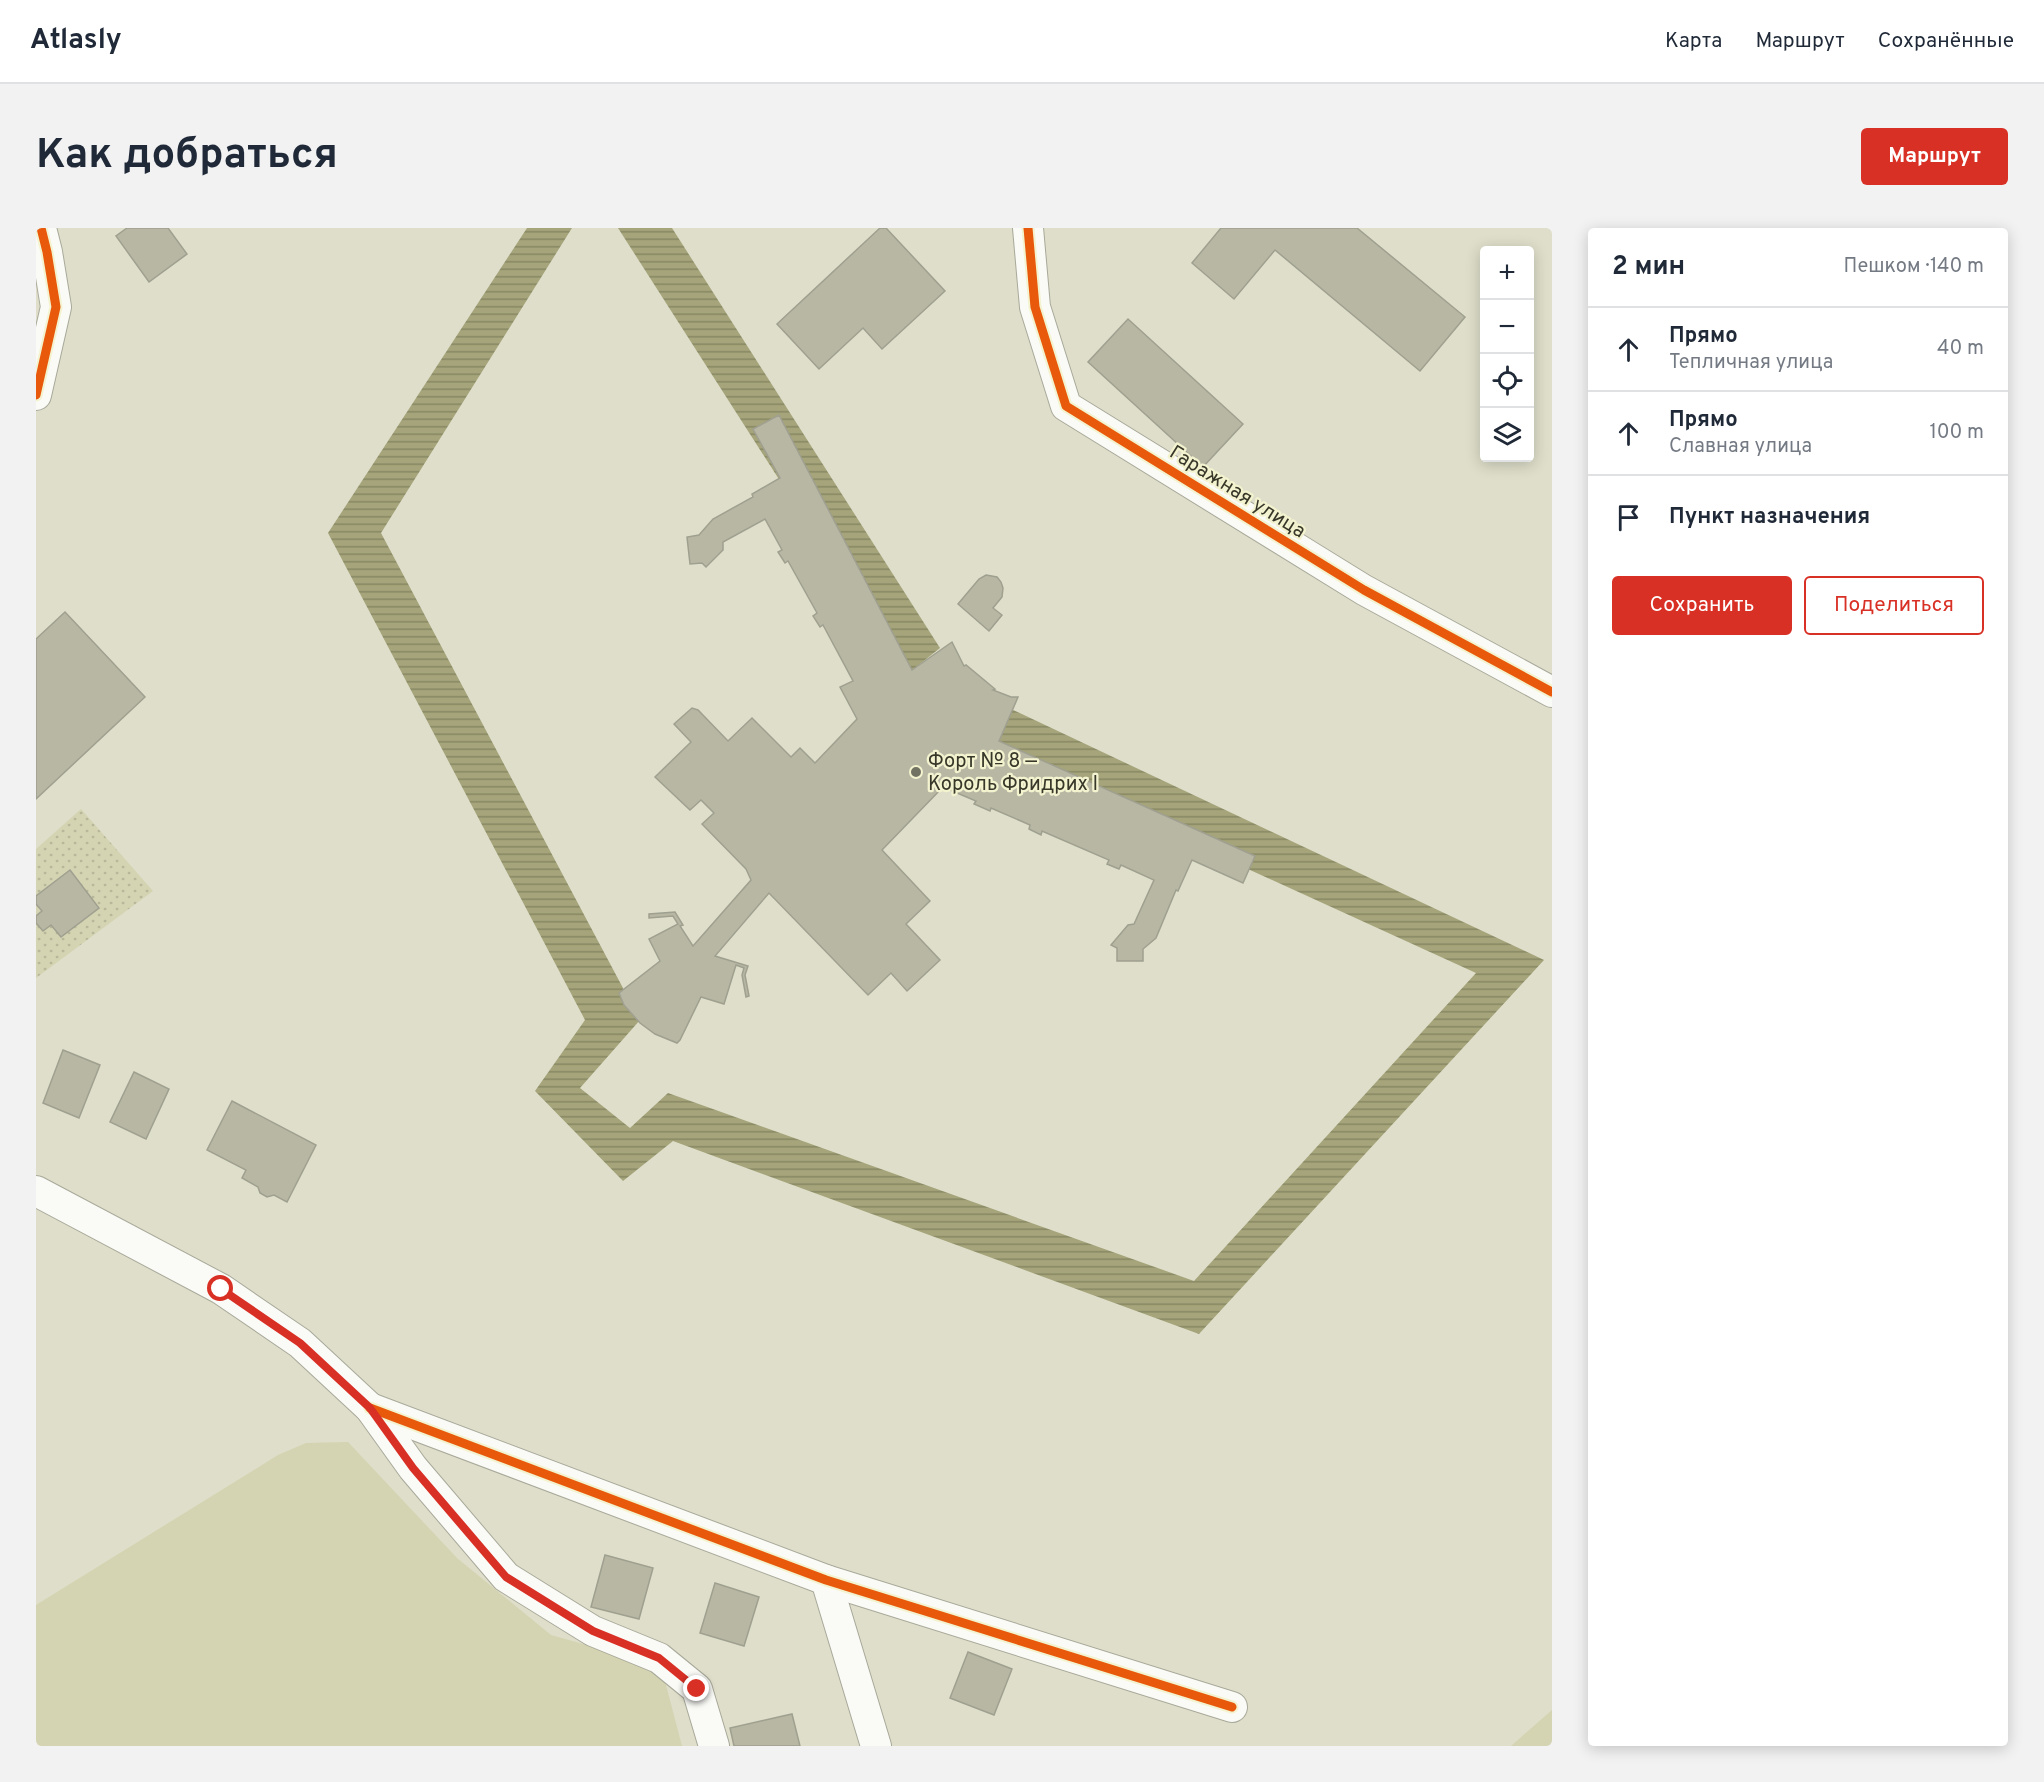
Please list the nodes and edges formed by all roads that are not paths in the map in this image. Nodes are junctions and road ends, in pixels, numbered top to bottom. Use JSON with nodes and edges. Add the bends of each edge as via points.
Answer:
{"nodes":[{"id":1,"x":41,"y":228,"type":"edge"},
{"id":2,"x":1028,"y":228,"type":"edge"},
{"id":3,"x":36,"y":395,"type":"edge"},
{"id":4,"x":1552,"y":692,"type":"edge"},
{"id":5,"x":36,"y":1191,"type":"edge"},
{"id":6,"x":370,"y":1408,"type":"junction"},
{"id":7,"x":826,"y":1580,"type":"junction"},
{"id":8,"x":1232,"y":1707,"type":"dead end"},
{"id":9,"x":714,"y":1746,"type":"edge"},
{"id":10,"x":876,"y":1746,"type":"edge"}],
"edges":[{"from":1,"to":3,"type":"street","via":[[56,308]]},
{"from":2,"to":4,"type":"street","name":"Гаражная улица","via":[[1035,307],[1066,406],[1365,590]]},
{"from":5,"to":6,"type":"street","via":[[221,1289],[300,1343]]},
{"from":6,"to":7,"type":"street"},
{"from":6,"to":9,"type":"street","via":[[413,1468],[506,1577],[593,1631],[659,1658],[697,1689]]},
{"from":7,"to":8,"type":"street"},
{"from":7,"to":10,"type":"street"}]}
